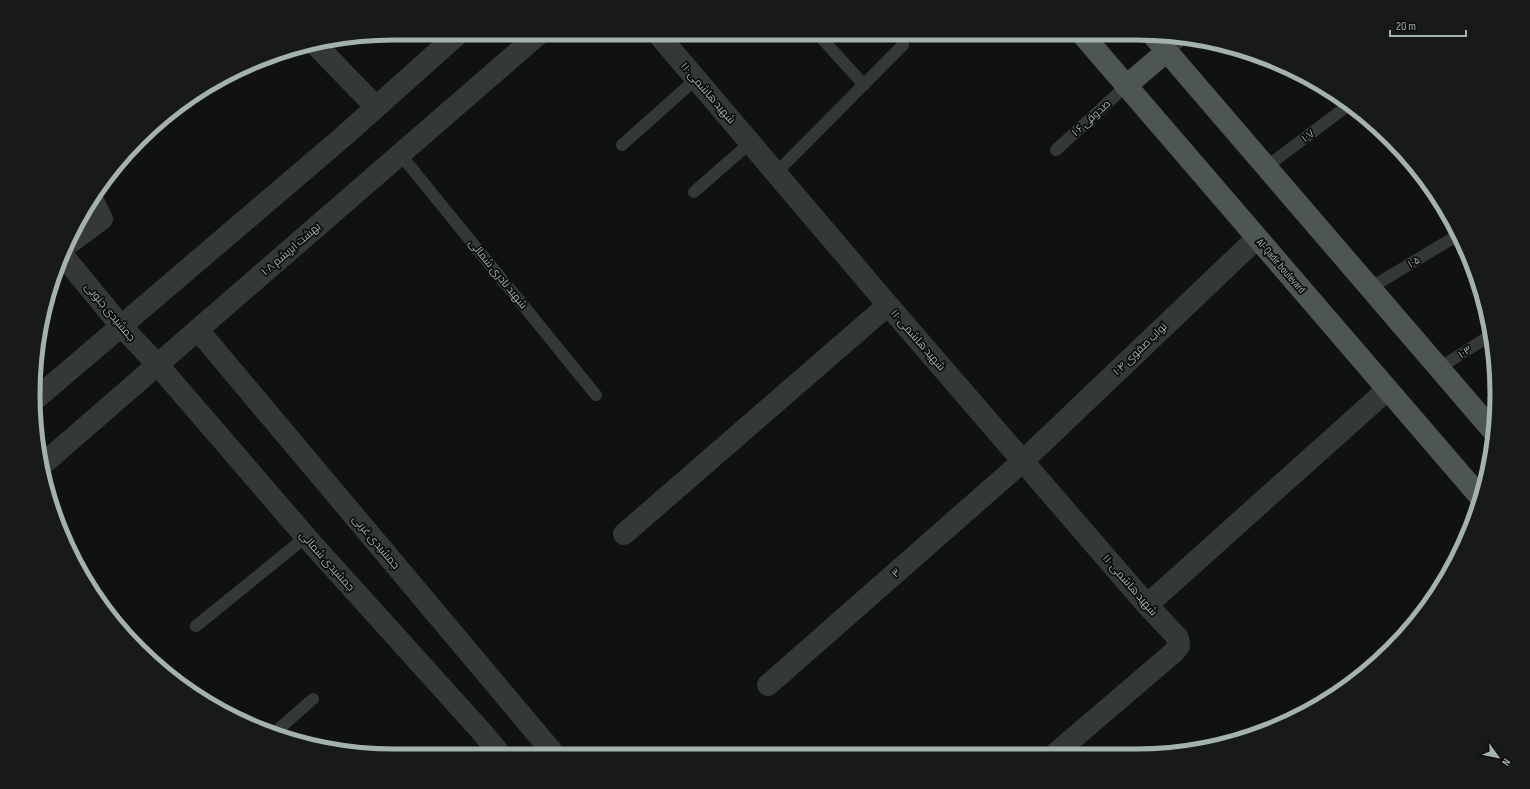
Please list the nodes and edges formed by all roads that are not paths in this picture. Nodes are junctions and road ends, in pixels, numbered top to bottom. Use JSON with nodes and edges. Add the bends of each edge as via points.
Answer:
{"nodes":[{"id":1,"x":451,"y":40,"type":"edge"},
{"id":2,"x":532,"y":40,"type":"edge"},
{"id":3,"x":663,"y":40,"type":"edge"},
{"id":4,"x":823,"y":40,"type":"edge"},
{"id":5,"x":1087,"y":40,"type":"edge"},
{"id":6,"x":1158,"y":41,"type":"edge"},
{"id":7,"x":1178,"y":43,"type":"edge"},
{"id":8,"x":902,"y":45,"type":"dead end"},
{"id":9,"x":319,"y":48,"type":"edge"},
{"id":10,"x":1167,"y":51,"type":"junction"},
{"id":11,"x":696,"y":79,"type":"junction"},
{"id":12,"x":864,"y":85,"type":"junction"},
{"id":13,"x":1126,"y":86,"type":"junction"},
{"id":14,"x":376,"y":108,"type":"junction"},
{"id":15,"x":1344,"y":108,"type":"edge"},
{"id":16,"x":750,"y":143,"type":"junction"},
{"id":17,"x":622,"y":146,"type":"dead end"},
{"id":18,"x":1056,"y":150,"type":"dead end"},
{"id":19,"x":400,"y":154,"type":"junction"},
{"id":20,"x":1266,"y":167,"type":"junction"},
{"id":21,"x":776,"y":173,"type":"junction"},
{"id":22,"x":694,"y":192,"type":"dead end"},
{"id":23,"x":95,"y":205,"type":"edge"},
{"id":24,"x":77,"y":237,"type":"edge"},
{"id":25,"x":1257,"y":238,"type":"junction"},
{"id":26,"x":1453,"y":238,"type":"edge"},
{"id":27,"x":67,"y":260,"type":"edge"},
{"id":28,"x":1370,"y":288,"type":"junction"},
{"id":29,"x":888,"y":305,"type":"junction"},
{"id":30,"x":121,"y":326,"type":"junction"},
{"id":31,"x":198,"y":330,"type":"junction"},
{"id":32,"x":1485,"y":339,"type":"edge"},
{"id":33,"x":157,"y":364,"type":"junction"},
{"id":34,"x":1439,"y":368,"type":"junction"},
{"id":35,"x":1387,"y":390,"type":"junction"},
{"id":36,"x":40,"y":395,"type":"edge"},
{"id":37,"x":596,"y":395,"type":"dead end"},
{"id":38,"x":1488,"y":425,"type":"edge"},
{"id":39,"x":46,"y":461,"type":"edge"},
{"id":40,"x":1023,"y":461,"type":"junction"},
{"id":41,"x":1476,"y":492,"type":"edge"},
{"id":42,"x":624,"y":534,"type":"dead end"},
{"id":43,"x":306,"y":537,"type":"junction"},
{"id":44,"x":1147,"y":605,"type":"junction"},
{"id":45,"x":196,"y":626,"type":"dead end"},
{"id":46,"x":768,"y":685,"type":"dead end"},
{"id":47,"x":313,"y":699,"type":"dead end"},
{"id":48,"x":278,"y":729,"type":"edge"},
{"id":49,"x":496,"y":749,"type":"edge"},
{"id":50,"x":550,"y":749,"type":"edge"},
{"id":51,"x":1061,"y":749,"type":"edge"}],
"edges":[{"from":1,"to":14,"type":"street"},
{"from":2,"to":19,"type":"street","name":"بهشت ابریشم ۱۰۸"},
{"from":3,"to":11,"type":"street","name":"شهید هاشمی ۱۱۰"},
{"from":4,"to":12,"type":"lane"},
{"from":5,"to":13,"type":"main road","name":"Al-Qadir boulevard"},
{"from":6,"to":10,"type":"main road"},
{"from":7,"to":10,"type":"lane"},
{"from":8,"to":12,"type":"lane"},
{"from":9,"to":14,"type":"street"},
{"from":10,"to":13,"type":"main road"},
{"from":10,"to":20,"type":"main road"},
{"from":11,"to":16,"type":"street","name":"شهید هاشمی ۱۱۰"},
{"from":11,"to":17,"type":"lane"},
{"from":12,"to":21,"type":"lane"},
{"from":13,"to":18,"type":"lane","name":"صدوقی ۱۰۶"},
{"from":13,"to":25,"type":"main road","name":"Al-Qadir boulevard"},
{"from":14,"to":30,"type":"street"},
{"from":15,"to":20,"type":"lane","name":"۱۰۷"},
{"from":16,"to":21,"type":"street","name":"شهید هاشمی ۱۱۰"},
{"from":16,"to":22,"type":"lane"},
{"from":19,"to":31,"type":"street","name":"بهشت ابریشم ۱۰۸"},
{"from":19,"to":37,"type":"lane","name":"شهید نادری شمالی"},
{"from":20,"to":28,"type":"main road"},
{"from":21,"to":29,"type":"street","name":"شهید هاشمی ۱۱۰"},
{"from":23,"to":24,"type":"street","via":[[102,219]]},
{"from":25,"to":35,"type":"main road","name":"Al-Qadir boulevard"},
{"from":25,"to":40,"type":"street","name":"نواب صفوی ۱۰۴"},
{"from":26,"to":28,"type":"lane","name":"۱۰۵"},
{"from":27,"to":30,"type":"street","name":"جمشیدی جنوبی"},
{"from":28,"to":34,"type":"main road"},
{"from":29,"to":40,"type":"street","name":"شهید هاشمی ۱۱۰"},
{"from":29,"to":42,"type":"street"},
{"from":30,"to":33,"type":"street","name":"جمشیدی جنوبی"},
{"from":30,"to":36,"type":"street"},
{"from":31,"to":33,"type":"street","name":"بهشت ابریشم ۱۰۸"},
{"from":31,"to":50,"type":"street","name":"جمشیدی غربی"},
{"from":32,"to":34,"type":"lane","name":"۱۰۳"},
{"from":33,"to":39,"type":"street","name":"بهشت ابریشم ۱۰۸"},
{"from":33,"to":43,"type":"street","name":"جمشیدی شمالی"},
{"from":34,"to":38,"type":"main road"},
{"from":35,"to":41,"type":"main road","name":"Al-Qadir boulevard"},
{"from":35,"to":44,"type":"street"},
{"from":40,"to":44,"type":"street","name":"شهید هاشمی ۱۱۰"},
{"from":40,"to":46,"type":"street","name":"۳"},
{"from":43,"to":45,"type":"lane"},
{"from":43,"to":49,"type":"street","name":"جمشیدی شمالی"},
{"from":44,"to":51,"type":"street","name":"شهید هاشمی ۱۱۰","via":[[1178,638],[1179,646]]},
{"from":47,"to":48,"type":"lane"}]}
